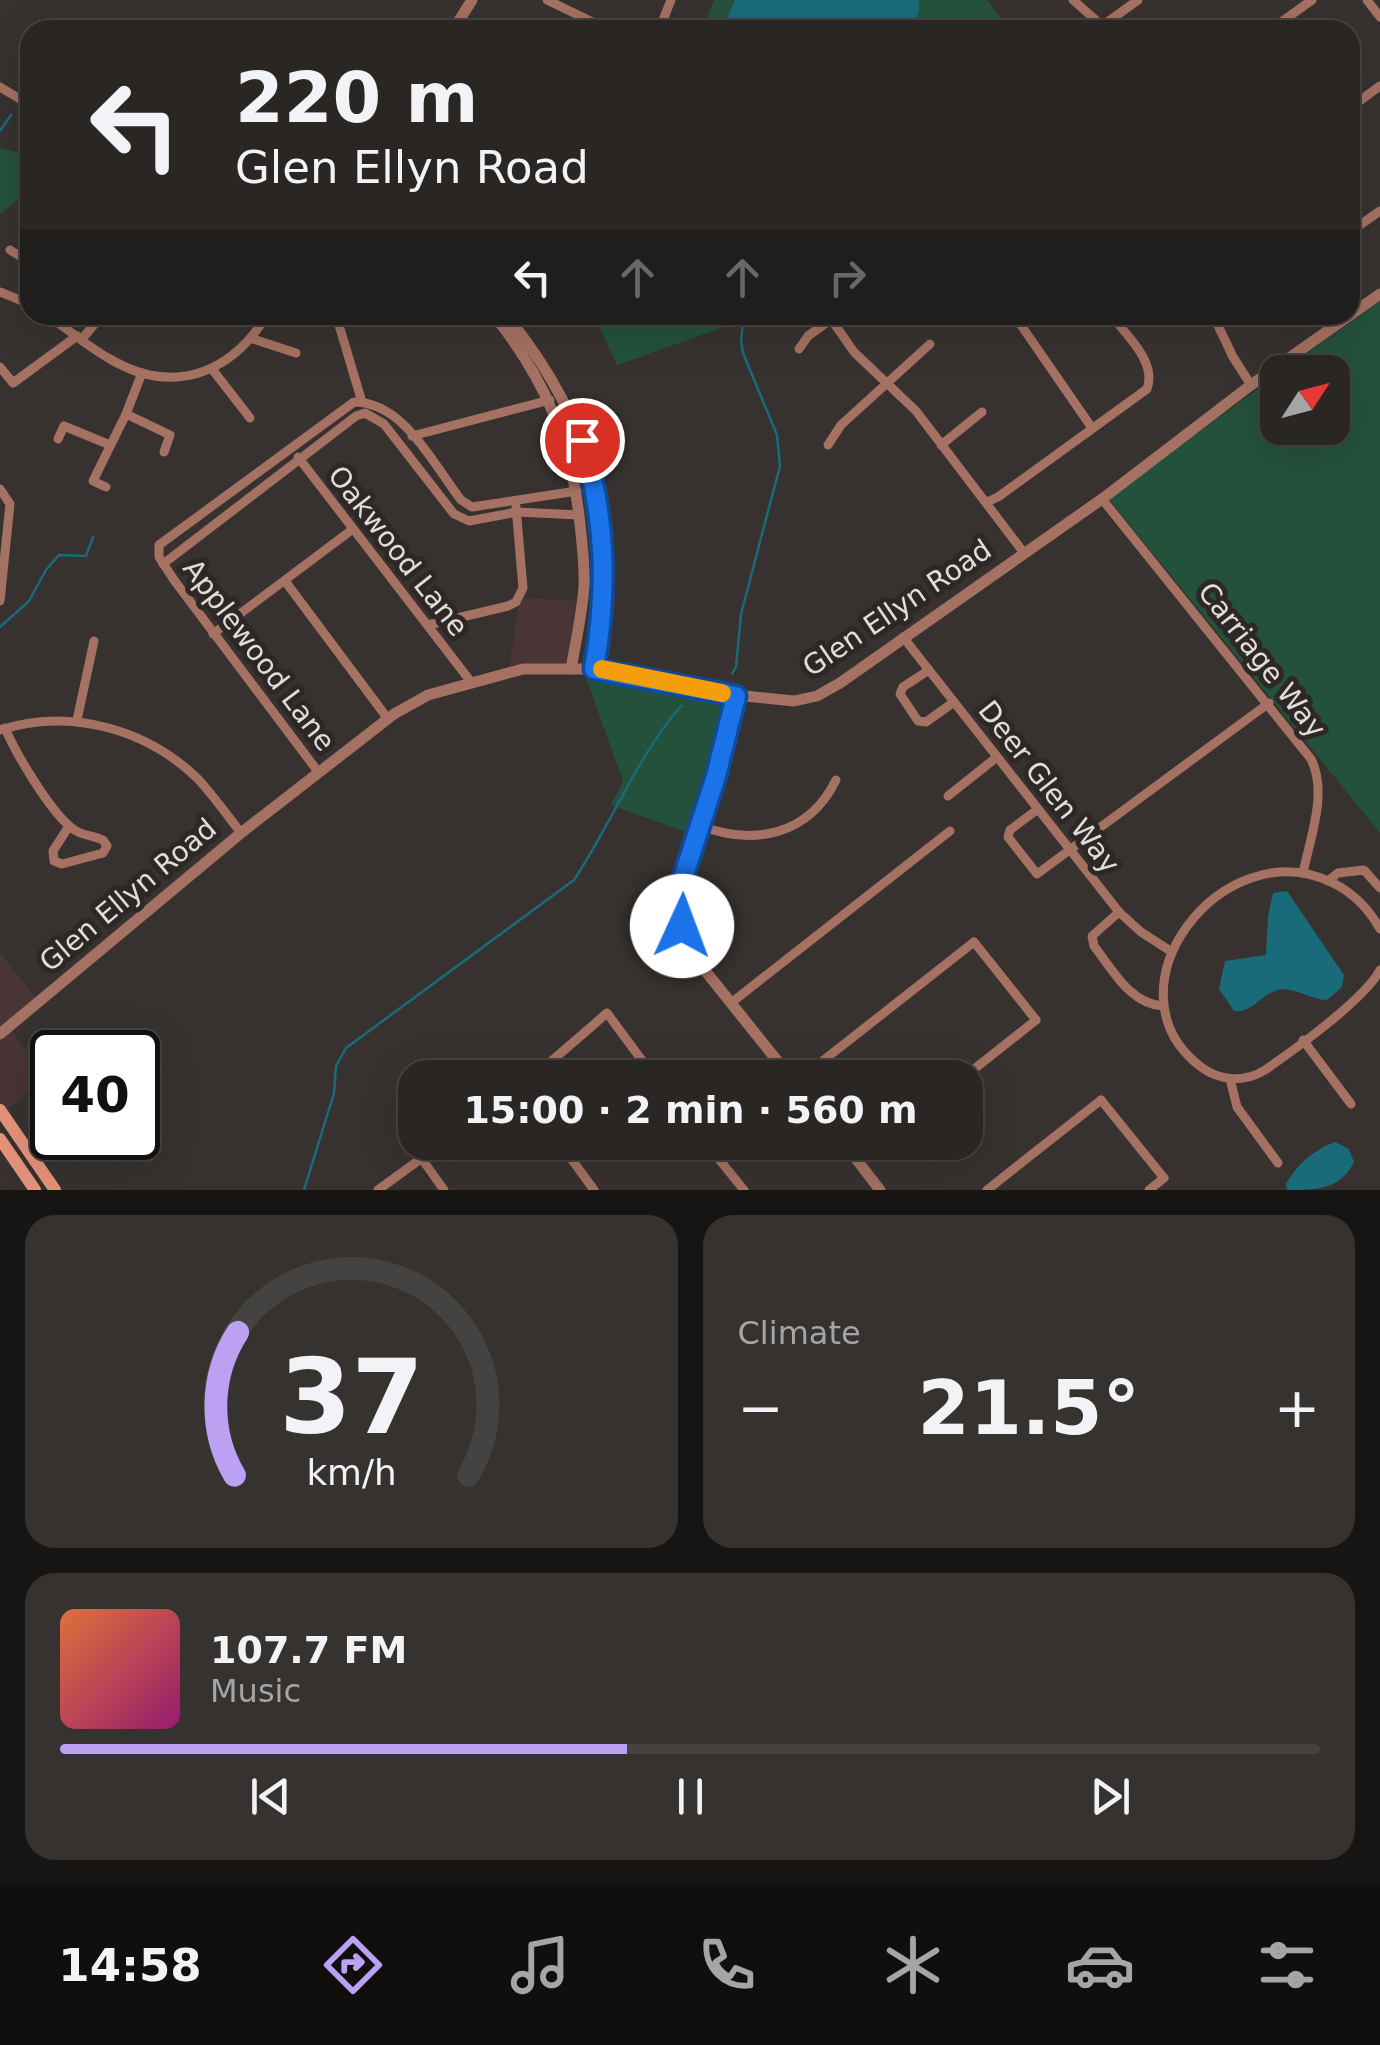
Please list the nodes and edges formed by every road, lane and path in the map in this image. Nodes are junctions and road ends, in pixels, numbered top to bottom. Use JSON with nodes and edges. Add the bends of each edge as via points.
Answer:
{"nodes":[{"id":1,"x":547,"y":0,"type":"edge"},
{"id":2,"x":1072,"y":0,"type":"edge"},
{"id":3,"x":1138,"y":0,"type":"edge"},
{"id":4,"x":1312,"y":0,"type":"edge"},
{"id":5,"x":1366,"y":0,"type":"edge"},
{"id":6,"x":1380,"y":17,"type":"edge"},
{"id":7,"x":588,"y":20,"type":"edge"},
{"id":8,"x":1095,"y":20,"type":"edge"},
{"id":9,"x":1114,"y":20,"type":"edge"},
{"id":10,"x":1284,"y":20,"type":"edge"},
{"id":11,"x":10,"y":250,"type":"dead end"},
{"id":12,"x":20,"y":256,"type":"edge"},
{"id":13,"x":62,"y":325,"type":"edge"},
{"id":14,"x":92,"y":325,"type":"edge"},
{"id":15,"x":262,"y":325,"type":"edge"},
{"id":16,"x":339,"y":325,"type":"edge"},
{"id":17,"x":502,"y":325,"type":"edge"},
{"id":18,"x":514,"y":325,"type":"edge"},
{"id":19,"x":823,"y":325,"type":"edge"},
{"id":20,"x":839,"y":325,"type":"edge"},
{"id":21,"x":1021,"y":325,"type":"edge"},
{"id":22,"x":1119,"y":325,"type":"edge"},
{"id":23,"x":1218,"y":325,"type":"edge"},
{"id":24,"x":1328,"y":325,"type":"edge"},
{"id":25,"x":80,"y":337,"type":"junction"},
{"id":26,"x":253,"y":339,"type":"junction"},
{"id":27,"x":930,"y":344,"type":"dead end"},
{"id":28,"x":799,"y":349,"type":"dead end"},
{"id":29,"x":296,"y":353,"type":"dead end"},
{"id":30,"x":0,"y":367,"type":"edge"},
{"id":31,"x":212,"y":369,"type":"junction"},
{"id":32,"x":142,"y":374,"type":"junction"},
{"id":33,"x":887,"y":383,"type":"junction"},
{"id":34,"x":1251,"y":385,"type":"junction"},
{"id":35,"x":556,"y":398,"type":"junction"},
{"id":36,"x":362,"y":402,"type":"junction"},
{"id":37,"x":982,"y":412,"type":"dead end"},
{"id":38,"x":126,"y":414,"type":"junction"},
{"id":39,"x":250,"y":418,"type":"dead end"},
{"id":40,"x":1092,"y":428,"type":"junction"},
{"id":41,"x":412,"y":436,"type":"junction"},
{"id":42,"x":58,"y":439,"type":"dead end"},
{"id":43,"x":110,"y":444,"type":"junction"},
{"id":44,"x":828,"y":445,"type":"dead end"},
{"id":45,"x":942,"y":445,"type":"junction"},
{"id":46,"x":290,"y":447,"type":"junction"},
{"id":47,"x":164,"y":452,"type":"dead end"},
{"id":48,"x":299,"y":459,"type":"junction"},
{"id":49,"x":106,"y":486,"type":"dead end"},
{"id":50,"x":0,"y":489,"type":"edge"},
{"id":51,"x":577,"y":491,"type":"junction"},
{"id":52,"x":1102,"y":499,"type":"junction"},
{"id":53,"x":515,"y":500,"type":"junction"},
{"id":54,"x":987,"y":502,"type":"junction"},
{"id":55,"x":517,"y":512,"type":"junction"},
{"id":56,"x":579,"y":515,"type":"junction"},
{"id":57,"x":353,"y":529,"type":"junction"},
{"id":58,"x":1024,"y":553,"type":"junction"},
{"id":59,"x":162,"y":564,"type":"junction"},
{"id":60,"x":284,"y":581,"type":"junction"},
{"id":61,"x":0,"y":601,"type":"edge"},
{"id":62,"x":428,"y":625,"type":"junction"},
{"id":63,"x":213,"y":634,"type":"junction"},
{"id":64,"x":903,"y":637,"type":"junction"},
{"id":65,"x":94,"y":640,"type":"dead end"},
{"id":66,"x":571,"y":669,"type":"junction"},
{"id":67,"x":594,"y":669,"type":"junction"},
{"id":68,"x":929,"y":670,"type":"junction"},
{"id":69,"x":471,"y":682,"type":"junction"},
{"id":70,"x":736,"y":696,"type":"junction"},
{"id":71,"x":954,"y":702,"type":"junction"},
{"id":72,"x":1269,"y":704,"type":"junction"},
{"id":73,"x":388,"y":718,"type":"junction"},
{"id":74,"x":77,"y":720,"type":"junction"},
{"id":75,"x":2,"y":729,"type":"edge"},
{"id":76,"x":997,"y":757,"type":"junction"},
{"id":77,"x":319,"y":773,"type":"junction"},
{"id":78,"x":836,"y":780,"type":"dead end"},
{"id":79,"x":948,"y":796,"type":"dead end"},
{"id":80,"x":1038,"y":809,"type":"junction"},
{"id":81,"x":69,"y":826,"type":"junction"},
{"id":82,"x":701,"y":826,"type":"junction"},
{"id":83,"x":950,"y":831,"type":"dead end"},
{"id":84,"x":241,"y":833,"type":"junction"},
{"id":85,"x":1070,"y":850,"type":"junction"},
{"id":86,"x":1304,"y":873,"type":"junction"},
{"id":87,"x":1328,"y":880,"type":"junction"},
{"id":88,"x":1380,"y":888,"type":"edge"},
{"id":89,"x":1119,"y":912,"type":"junction"},
{"id":90,"x":1380,"y":929,"type":"edge"},
{"id":91,"x":1172,"y":952,"type":"junction"},
{"id":92,"x":1380,"y":970,"type":"edge"},
{"id":93,"x":732,"y":1003,"type":"junction"},
{"id":94,"x":1163,"y":1006,"type":"junction"},
{"id":95,"x":0,"y":1034,"type":"edge"},
{"id":96,"x":1303,"y":1040,"type":"junction"},
{"id":97,"x":553,"y":1060,"type":"edge"},
{"id":98,"x":641,"y":1060,"type":"edge"},
{"id":99,"x":777,"y":1060,"type":"edge"},
{"id":100,"x":824,"y":1060,"type":"edge"},
{"id":101,"x":983,"y":1063,"type":"edge"},
{"id":102,"x":1230,"y":1080,"type":"junction"},
{"id":103,"x":1351,"y":1104,"type":"dead end"},
{"id":104,"x":0,"y":1110,"type":"edge"},
{"id":105,"x":0,"y":1139,"type":"edge"},
{"id":106,"x":421,"y":1160,"type":"edge"},
{"id":107,"x":423,"y":1160,"type":"edge"},
{"id":108,"x":573,"y":1160,"type":"edge"},
{"id":109,"x":720,"y":1160,"type":"edge"},
{"id":110,"x":860,"y":1160,"type":"edge"},
{"id":111,"x":858,"y":1162,"type":"joint"},
{"id":112,"x":1278,"y":1163,"type":"dead end"},
{"id":113,"x":35,"y":1190,"type":"edge"},
{"id":114,"x":55,"y":1190,"type":"edge"},
{"id":115,"x":378,"y":1190,"type":"edge"},
{"id":116,"x":444,"y":1190,"type":"edge"},
{"id":117,"x":594,"y":1190,"type":"edge"},
{"id":118,"x":744,"y":1190,"type":"edge"},
{"id":119,"x":880,"y":1190,"type":"edge"},
{"id":120,"x":986,"y":1190,"type":"edge"},
{"id":121,"x":1150,"y":1190,"type":"edge"}],
"edges":[{"from":1,"to":7,"type":"street"},
{"from":2,"to":8,"type":"street"},
{"from":3,"to":9,"type":"street"},
{"from":4,"to":10,"type":"street"},
{"from":5,"to":6,"type":"street"},
{"from":11,"to":12,"type":"street"},
{"from":13,"to":25,"type":"street"},
{"from":14,"to":25,"type":"street"},
{"from":15,"to":26,"type":"street"},
{"from":16,"to":36,"type":"street"},
{"from":17,"to":35,"type":"street"},
{"from":18,"to":35,"type":"street","via":[[543,363]]},
{"from":19,"to":28,"type":"street"},
{"from":20,"to":33,"type":"street","via":[[854,352]]},
{"from":21,"to":40,"type":"street"},
{"from":22,"to":40,"type":"street","via":[[1151,378],[1143,395]]},
{"from":23,"to":34,"type":"street"},
{"from":24,"to":34,"type":"street","name":"Glen Ellyn Road"},
{"from":25,"to":30,"type":"street","via":[[13,384]]},
{"from":25,"to":32,"type":"street"},
{"from":26,"to":29,"type":"street"},
{"from":26,"to":31,"type":"street"},
{"from":27,"to":33,"type":"street"},
{"from":31,"to":32,"type":"street","via":[[184,378]]},
{"from":31,"to":39,"type":"street"},
{"from":32,"to":38,"type":"street"},
{"from":33,"to":44,"type":"street"},
{"from":33,"to":45,"type":"street"},
{"from":34,"to":52,"type":"street","name":"Glen Ellyn Road"},
{"from":35,"to":41,"type":"street"},
{"from":35,"to":51,"type":"street"},
{"from":35,"to":67,"type":"street","via":[[582,440],[603,528]]},
{"from":36,"to":41,"type":"street","via":[[378,404]]},
{"from":36,"to":46,"type":"street","via":[[347,405]]},
{"from":37,"to":45,"type":"street"},
{"from":38,"to":43,"type":"street"},
{"from":38,"to":47,"type":"street","via":[[170,435]]},
{"from":40,"to":54,"type":"street"},
{"from":41,"to":53,"type":"street","via":[[472,507]]},
{"from":42,"to":43,"type":"street","via":[[64,426]]},
{"from":43,"to":49,"type":"street","via":[[93,481]]},
{"from":45,"to":54,"type":"street"},
{"from":46,"to":48,"type":"street","name":"Oakwood Lane"},
{"from":46,"to":59,"type":"street","via":[[159,546]]},
{"from":48,"to":55,"type":"street","via":[[366,413],[384,424],[454,514],[469,522]]},
{"from":48,"to":57,"type":"street","name":"Oakwood Lane"},
{"from":48,"to":59,"type":"street"},
{"from":50,"to":61,"type":"street","via":[[10,504]]},
{"from":51,"to":53,"type":"street"},
{"from":51,"to":56,"type":"street"},
{"from":52,"to":58,"type":"street","name":"Glen Ellyn Road"},
{"from":52,"to":72,"type":"street","name":"Carriage Way"},
{"from":53,"to":55,"type":"street"},
{"from":54,"to":58,"type":"street"},
{"from":55,"to":56,"type":"street"},
{"from":55,"to":62,"type":"street","via":[[523,588],[516,602]]},
{"from":56,"to":66,"type":"street","via":[[584,581]]},
{"from":57,"to":60,"type":"street"},
{"from":57,"to":62,"type":"street","name":"Oakwood Lane"},
{"from":58,"to":64,"type":"street","name":"Glen Ellyn Road"},
{"from":59,"to":63,"type":"street","name":"Applewood Lane"},
{"from":60,"to":63,"type":"street"},
{"from":60,"to":73,"type":"street"},
{"from":62,"to":69,"type":"street","name":"Oakwood Lane"},
{"from":63,"to":77,"type":"street","name":"Applewood Lane"},
{"from":64,"to":68,"type":"street","name":"Deer Glen Way"},
{"from":64,"to":70,"type":"street","name":"Glen Ellyn Road","via":[[817,696]]},
{"from":65,"to":74,"type":"street"},
{"from":66,"to":67,"type":"street","name":"Glen Ellyn Road"},
{"from":66,"to":69,"type":"street","name":"Glen Ellyn Road","via":[[523,669]]},
{"from":67,"to":70,"type":"street","name":"Glen Ellyn Road"},
{"from":68,"to":71,"type":"street","name":"Deer Glen Way"},
{"from":68,"to":71,"type":"street","via":[[900,694],[918,721]]},
{"from":69,"to":73,"type":"street","name":"Glen Ellyn Road","via":[[428,695]]},
{"from":70,"to":82,"type":"street"},
{"from":71,"to":76,"type":"street","name":"Deer Glen Way"},
{"from":72,"to":85,"type":"street"},
{"from":72,"to":86,"type":"street","name":"Carriage Way","via":[[1316,769],[1318,799]]},
{"from":73,"to":77,"type":"street","name":"Glen Ellyn Road"},
{"from":74,"to":75,"type":"street"},
{"from":74,"to":84,"type":"street","via":[[126,733],[170,756],[199,780]]},
{"from":75,"to":81,"type":"street"},
{"from":76,"to":79,"type":"street"},
{"from":76,"to":80,"type":"street","name":"Deer Glen Way"},
{"from":77,"to":84,"type":"street","name":"Glen Ellyn Road"},
{"from":78,"to":82,"type":"street","via":[[828,796],[774,834],[732,836]]},
{"from":80,"to":85,"type":"street","name":"Deer Glen Way"},
{"from":80,"to":85,"type":"street","via":[[1008,837],[1037,874]]},
{"from":81,"to":81,"type":"street","via":[[104,840],[107,846],[102,853],[54,861],[53,850]]},
{"from":82,"to":93,"type":"street","via":[[682,881],[680,919],[696,958]]},
{"from":83,"to":93,"type":"street"},
{"from":84,"to":95,"type":"street","name":"Glen Ellyn Road"},
{"from":85,"to":89,"type":"street","name":"Deer Glen Way"},
{"from":86,"to":87,"type":"street"},
{"from":86,"to":91,"type":"street","via":[[1270,872],[1234,883],[1200,911]]},
{"from":87,"to":88,"type":"street","via":[[1338,872],[1364,870]]},
{"from":87,"to":90,"type":"street","via":[[1352,895]]},
{"from":89,"to":91,"type":"street","name":"Deer Glen Way"},
{"from":89,"to":94,"type":"street","via":[[1097,928],[1094,946],[1136,998]]},
{"from":91,"to":94,"type":"street"},
{"from":92,"to":96,"type":"street","via":[[1363,993]]},
{"from":93,"to":99,"type":"street"},
{"from":94,"to":102,"type":"street","via":[[1172,1034],[1194,1061]]},
{"from":96,"to":102,"type":"street","via":[[1259,1073]]},
{"from":96,"to":103,"type":"street"},
{"from":97,"to":98,"type":"street","via":[[608,1013]]},
{"from":100,"to":101,"type":"street","via":[[974,939],[1038,1020]]},
{"from":102,"to":112,"type":"street","via":[[1237,1107]]},
{"from":104,"to":114,"type":"main road"},
{"from":105,"to":113,"type":"main road"},
{"from":106,"to":115,"type":"street"},
{"from":107,"to":116,"type":"street"},
{"from":108,"to":117,"type":"street"},
{"from":109,"to":118,"type":"street"},
{"from":110,"to":111,"type":"street"},
{"from":111,"to":119,"type":"street"},
{"from":120,"to":121,"type":"street","via":[[1101,1098],[1166,1178]]}]}
